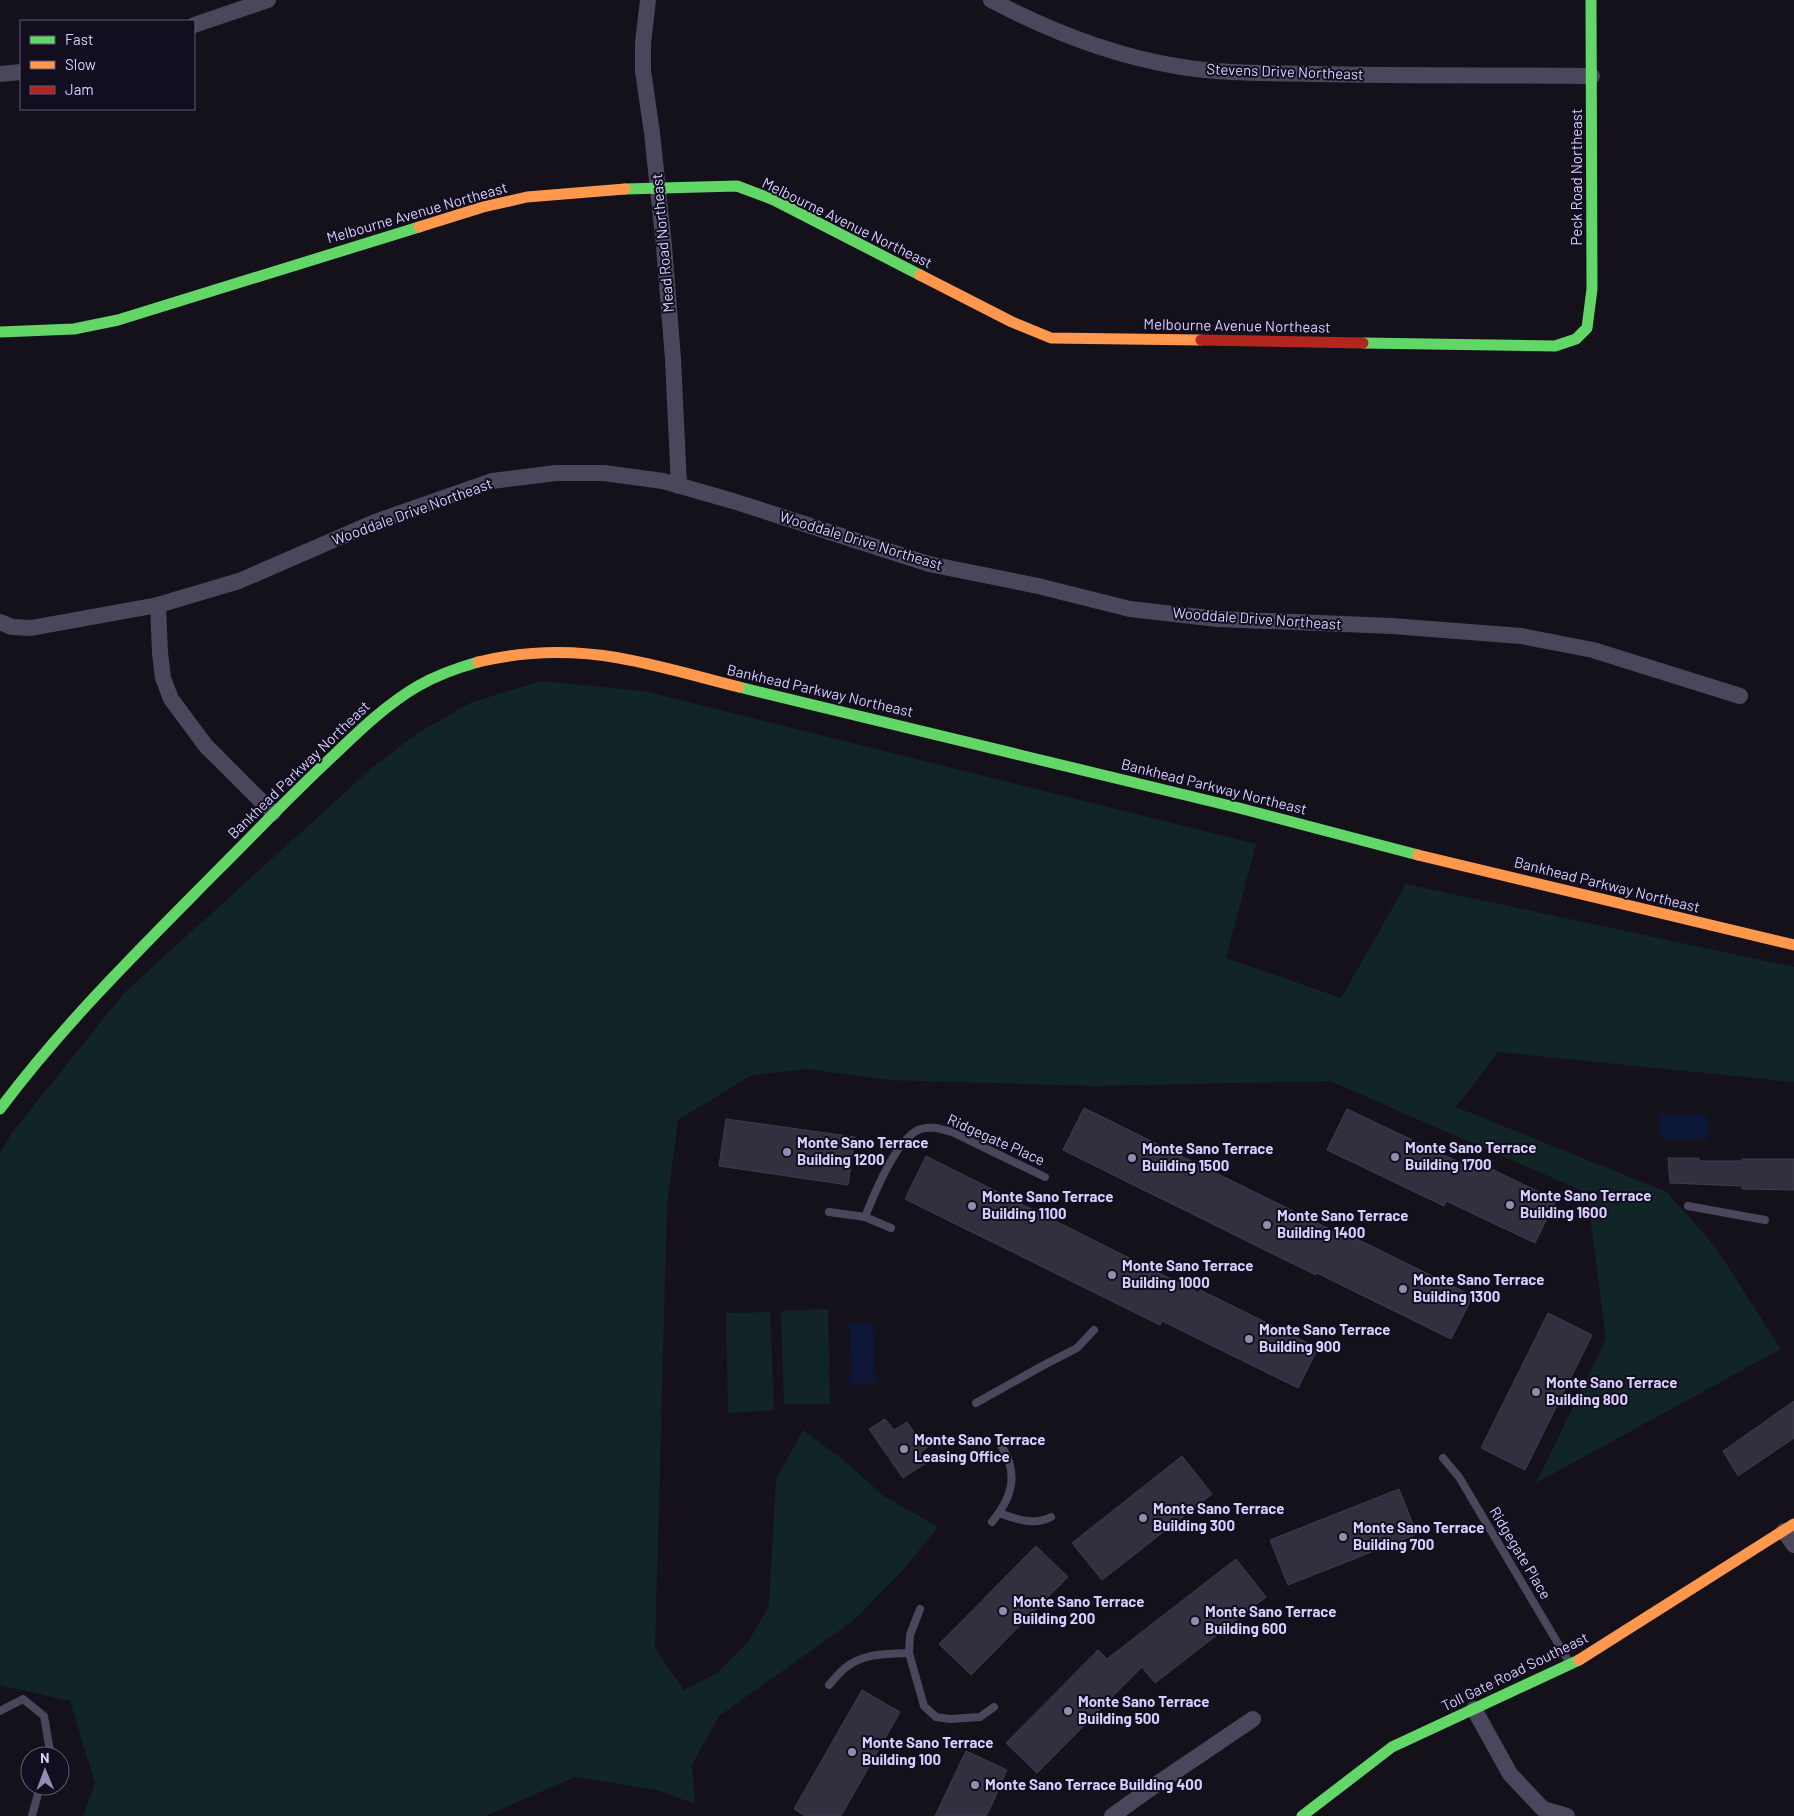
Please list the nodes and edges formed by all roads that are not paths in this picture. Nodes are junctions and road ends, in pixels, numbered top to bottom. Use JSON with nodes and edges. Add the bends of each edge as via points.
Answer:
{"nodes":[{"id":1,"x":268,"y":0,"type":"edge"},
{"id":2,"x":648,"y":0,"type":"edge"},
{"id":3,"x":991,"y":0,"type":"edge"},
{"id":4,"x":1591,"y":0,"type":"edge"},
{"id":5,"x":195,"y":25,"type":"edge"},
{"id":6,"x":20,"y":72,"type":"edge"},
{"id":7,"x":0,"y":74,"type":"edge"},
{"id":8,"x":1592,"y":76,"type":"junction"},
{"id":9,"x":658,"y":188,"type":"junction"},
{"id":10,"x":0,"y":332,"type":"edge"},
{"id":11,"x":1567,"y":342,"type":"joint"},
{"id":12,"x":679,"y":486,"type":"junction"},
{"id":13,"x":158,"y":606,"type":"junction"},
{"id":14,"x":0,"y":622,"type":"edge"},
{"id":15,"x":1740,"y":696,"type":"dead end"},
{"id":16,"x":273,"y":813,"type":"junction"},
{"id":17,"x":1794,"y":945,"type":"edge"},
{"id":18,"x":0,"y":1109,"type":"edge"},
{"id":19,"x":1045,"y":1177,"type":"dead end"},
{"id":20,"x":1688,"y":1206,"type":"dead end"},
{"id":21,"x":829,"y":1212,"type":"dead end"},
{"id":22,"x":864,"y":1216,"type":"junction"},
{"id":23,"x":1765,"y":1220,"type":"dead end"},
{"id":24,"x":890,"y":1228,"type":"dead end"},
{"id":25,"x":1094,"y":1330,"type":"dead end"},
{"id":26,"x":976,"y":1403,"type":"dead end"},
{"id":27,"x":1002,"y":1447,"type":"dead end"},
{"id":28,"x":1442,"y":1458,"type":"dead end"},
{"id":29,"x":999,"y":1513,"type":"junction"},
{"id":30,"x":1051,"y":1517,"type":"dead end"},
{"id":31,"x":992,"y":1522,"type":"dead end"},
{"id":32,"x":1789,"y":1528,"type":"edge"},
{"id":33,"x":1794,"y":1545,"type":"edge"},
{"id":34,"x":920,"y":1609,"type":"dead end"},
{"id":35,"x":909,"y":1653,"type":"junction"},
{"id":36,"x":1570,"y":1664,"type":"junction"},
{"id":37,"x":829,"y":1685,"type":"dead end"},
{"id":38,"x":994,"y":1707,"type":"dead end"},
{"id":39,"x":1474,"y":1708,"type":"junction"},
{"id":40,"x":0,"y":1711,"type":"edge"},
{"id":41,"x":1253,"y":1719,"type":"dead end"},
{"id":42,"x":49,"y":1746,"type":"edge"},
{"id":43,"x":37,"y":1796,"type":"edge"},
{"id":44,"x":32,"y":1816,"type":"edge"},
{"id":45,"x":1112,"y":1816,"type":"edge"},
{"id":46,"x":1302,"y":1816,"type":"edge"},
{"id":47,"x":1567,"y":1816,"type":"edge"}],
"edges":[{"from":1,"to":5,"type":"street"},
{"from":2,"to":9,"type":"street","name":"Mead Road Northeast","via":[[643,71]]},
{"from":3,"to":8,"type":"street","name":"Stevens Drive Northeast","via":[[1062,35],[1176,67],[1228,72],[1360,75]]},
{"from":4,"to":8,"type":"street","name":"Peck Road Northeast"},
{"from":6,"to":7,"type":"street"},
{"from":8,"to":11,"type":"street","name":"Peck Road Northeast","via":[[1592,289],[1587,328],[1576,339]]},
{"from":9,"to":10,"type":"street","name":"Melbourne Avenue Northeast","via":[[527,197],[483,207],[118,320],[74,329]]},
{"from":9,"to":11,"type":"street","name":"Melbourne Avenue Northeast","via":[[737,186],[1050,338],[1555,346]]},
{"from":9,"to":12,"type":"street","name":"Mead Road Northeast","via":[[673,359]]},
{"from":12,"to":13,"type":"street","name":"Wooddale Drive Northeast","via":[[604,473],[556,473],[492,481],[375,522],[239,581]]},
{"from":12,"to":15,"type":"street","name":"Wooddale Drive Northeast","via":[[930,564],[1130,609],[1218,619],[1392,626],[1521,636],[1593,650]]},
{"from":13,"to":14,"type":"street","name":"Wooddale Drive Northeast","via":[[32,628],[12,627]]},
{"from":13,"to":16,"type":"street","via":[[163,678],[171,700],[206,746]]},
{"from":16,"to":17,"type":"street","name":"Bankhead Parkway Northeast","via":[[370,720],[433,678],[497,657],[572,653],[619,658]]},
{"from":16,"to":18,"type":"street","name":"Bankhead Parkway Northeast","via":[[70,1021]]},
{"from":19,"to":22,"type":"lane","name":"Ridgegate Place","via":[[952,1132],[937,1127],[918,1130],[903,1143],[889,1164]]},
{"from":20,"to":23,"type":"lane"},
{"from":21,"to":22,"type":"lane"},
{"from":22,"to":24,"type":"lane"},
{"from":25,"to":26,"type":"lane","via":[[1077,1348]]},
{"from":27,"to":29,"type":"lane","via":[[1012,1469],[1012,1484]]},
{"from":28,"to":36,"type":"lane","name":"Ridgegate Place","via":[[1459,1477]]},
{"from":29,"to":30,"type":"lane","via":[[1021,1521],[1043,1522]]},
{"from":29,"to":31,"type":"lane"},
{"from":32,"to":33,"type":"street"},
{"from":32,"to":36,"type":"street","name":"Toll Gate Road Southeast"},
{"from":34,"to":35,"type":"lane","via":[[910,1635]]},
{"from":35,"to":37,"type":"lane","via":[[864,1657],[846,1667]]},
{"from":35,"to":38,"type":"lane","via":[[924,1706],[936,1717],[980,1717]]},
{"from":36,"to":39,"type":"street","name":"Toll Gate Road Southeast"},
{"from":39,"to":46,"type":"street","name":"Toll Gate Road Southeast","via":[[1392,1747]]},
{"from":39,"to":47,"type":"street","via":[[1510,1774],[1543,1809]]},
{"from":40,"to":42,"type":"lane","via":[[23,1699],[44,1716]]},
{"from":41,"to":45,"type":"street"},
{"from":43,"to":44,"type":"lane"}]}
